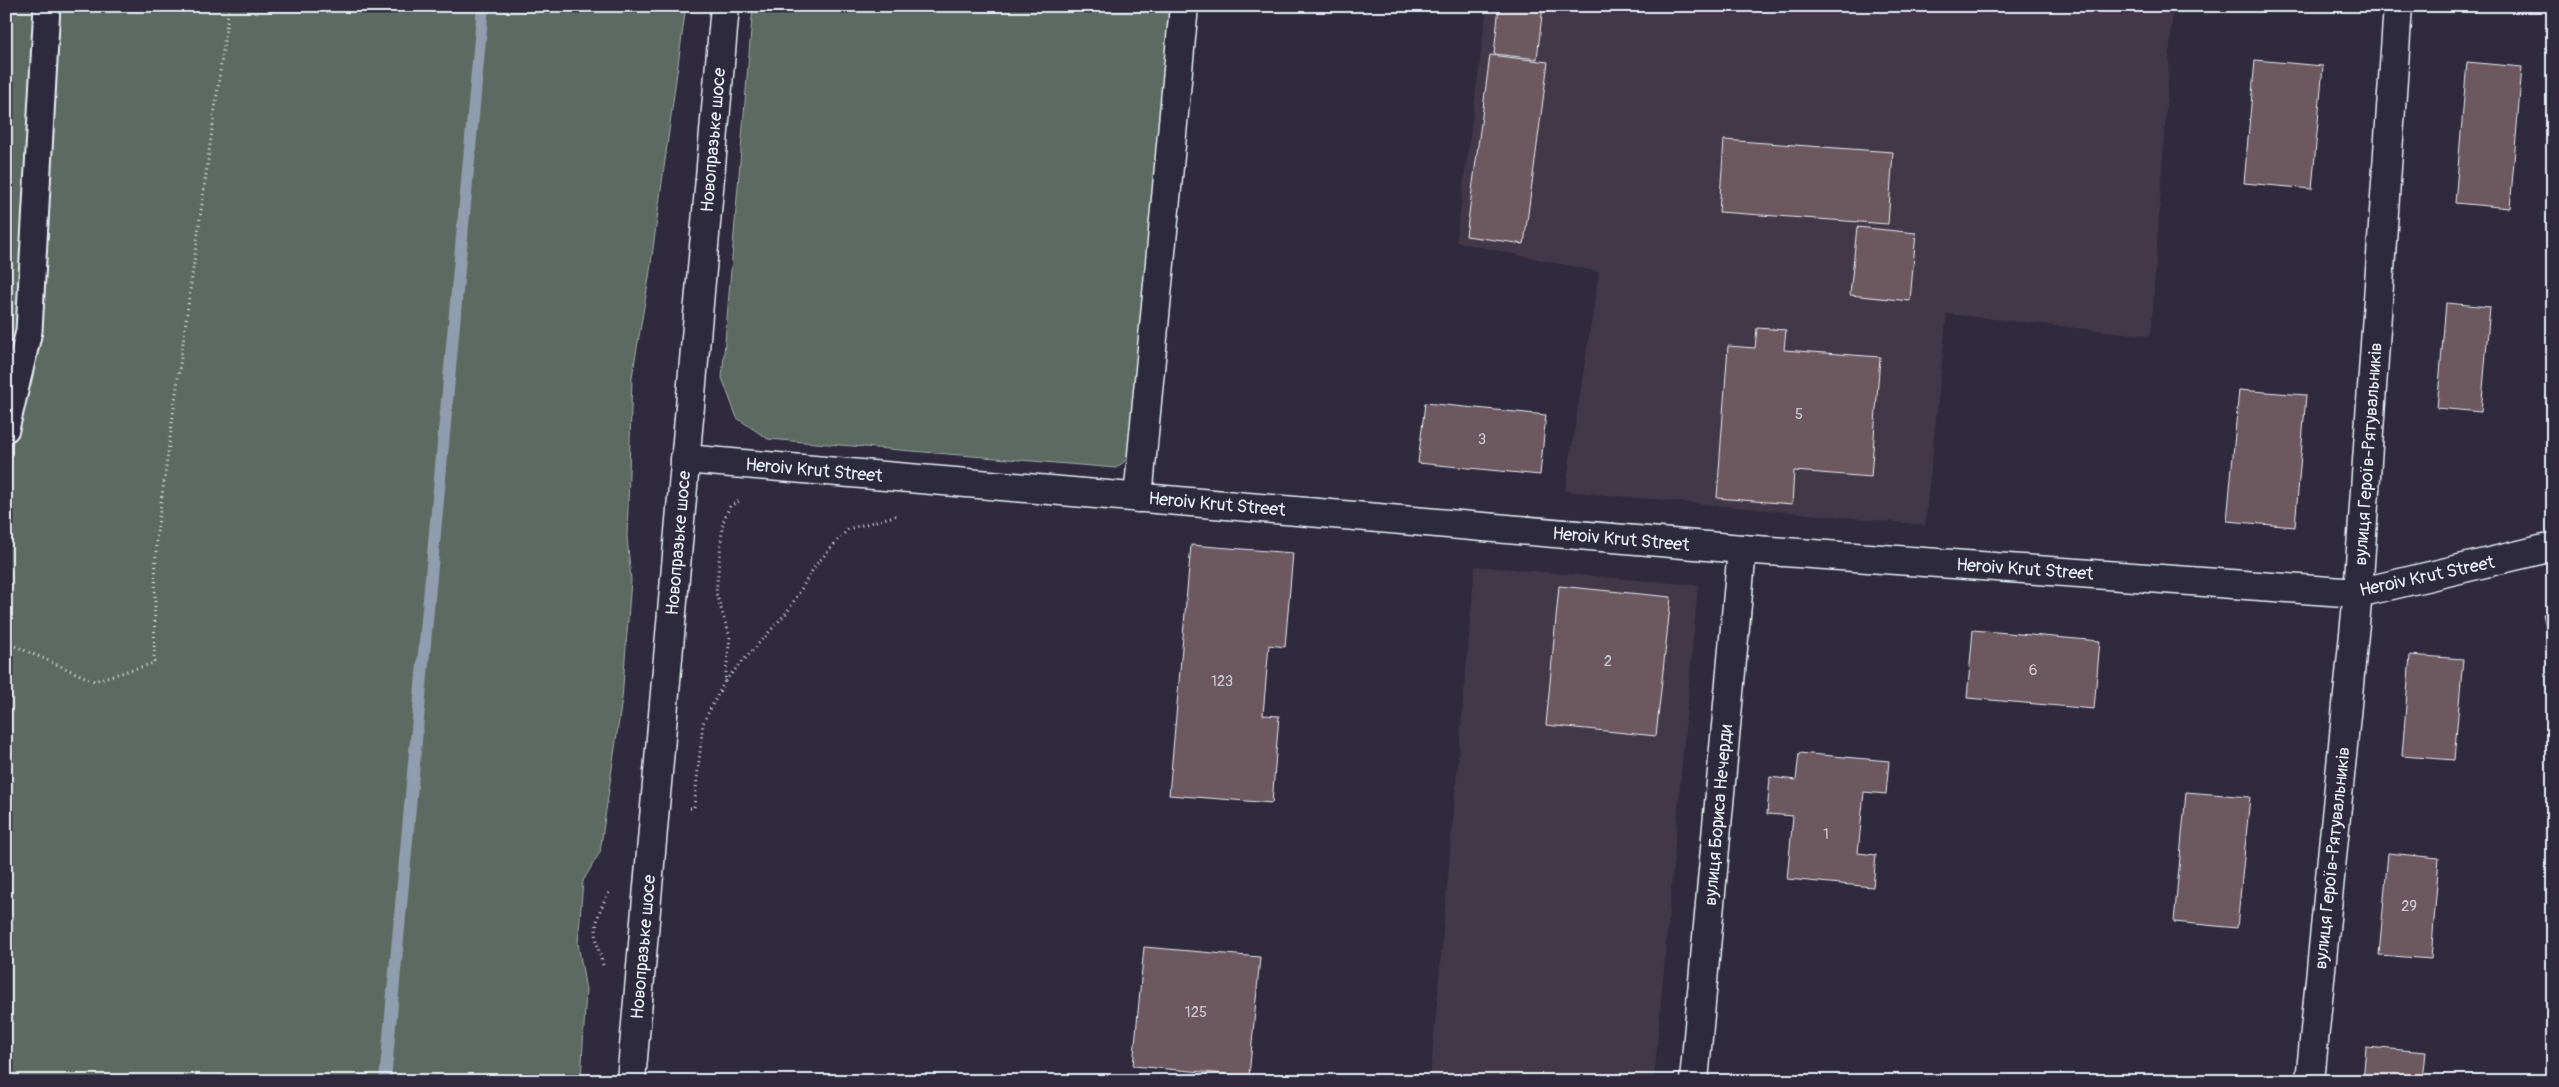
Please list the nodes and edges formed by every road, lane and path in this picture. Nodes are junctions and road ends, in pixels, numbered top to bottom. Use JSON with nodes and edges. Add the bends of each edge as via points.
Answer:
{"nodes":[{"id":1,"x":47,"y":6,"type":"edge"},
{"id":2,"x":229,"y":6,"type":"edge"},
{"id":3,"x":724,"y":6,"type":"edge"},
{"id":4,"x":1184,"y":6,"type":"edge"},
{"id":5,"x":2398,"y":6,"type":"edge"},
{"id":6,"x":6,"y":429,"type":"edge"},
{"id":7,"x":685,"y":459,"type":"junction"},
{"id":8,"x":748,"y":497,"type":"dead end"},
{"id":9,"x":1138,"y":498,"type":"junction"},
{"id":10,"x":906,"y":513,"type":"dead end"},
{"id":11,"x":2553,"y":547,"type":"edge"},
{"id":12,"x":1742,"y":549,"type":"junction"},
{"id":13,"x":2358,"y":592,"type":"junction"},
{"id":14,"x":6,"y":642,"type":"edge"},
{"id":15,"x":725,"y":682,"type":"junction"},
{"id":16,"x":686,"y":808,"type":"dead end"},
{"id":17,"x":631,"y":1081,"type":"edge"},
{"id":18,"x":1694,"y":1081,"type":"edge"},
{"id":19,"x":2310,"y":1081,"type":"edge"}],
"edges":[{"from":1,"to":6,"type":"lane","via":[[29,331]]},
{"from":2,"to":14,"type":"path","via":[[156,540],[154,663],[94,681]]},
{"from":3,"to":7,"type":"street","name":"Новопразьке шосе"},
{"from":4,"to":9,"type":"street"},
{"from":5,"to":13,"type":"street","name":"вулиця Героїв-Рятувальників"},
{"from":7,"to":9,"type":"street","name":"Heroiv Krut Street"},
{"from":7,"to":17,"type":"street","name":"Новопразьке шосе"},
{"from":8,"to":15,"type":"path","via":[[730,506],[723,522],[716,593],[730,637]]},
{"from":9,"to":12,"type":"street","name":"Heroiv Krut Street"},
{"from":10,"to":15,"type":"path","via":[[848,529],[815,566],[788,611]]},
{"from":11,"to":13,"type":"street","name":"Heroiv Krut Street"},
{"from":12,"to":13,"type":"street","name":"Heroiv Krut Street"},
{"from":12,"to":18,"type":"street","name":"вулиця Бориса Нечерди"},
{"from":13,"to":19,"type":"street","name":"вулиця Героїв-Рятувальників"},
{"from":15,"to":16,"type":"path","via":[[703,722],[694,808]]}]}
